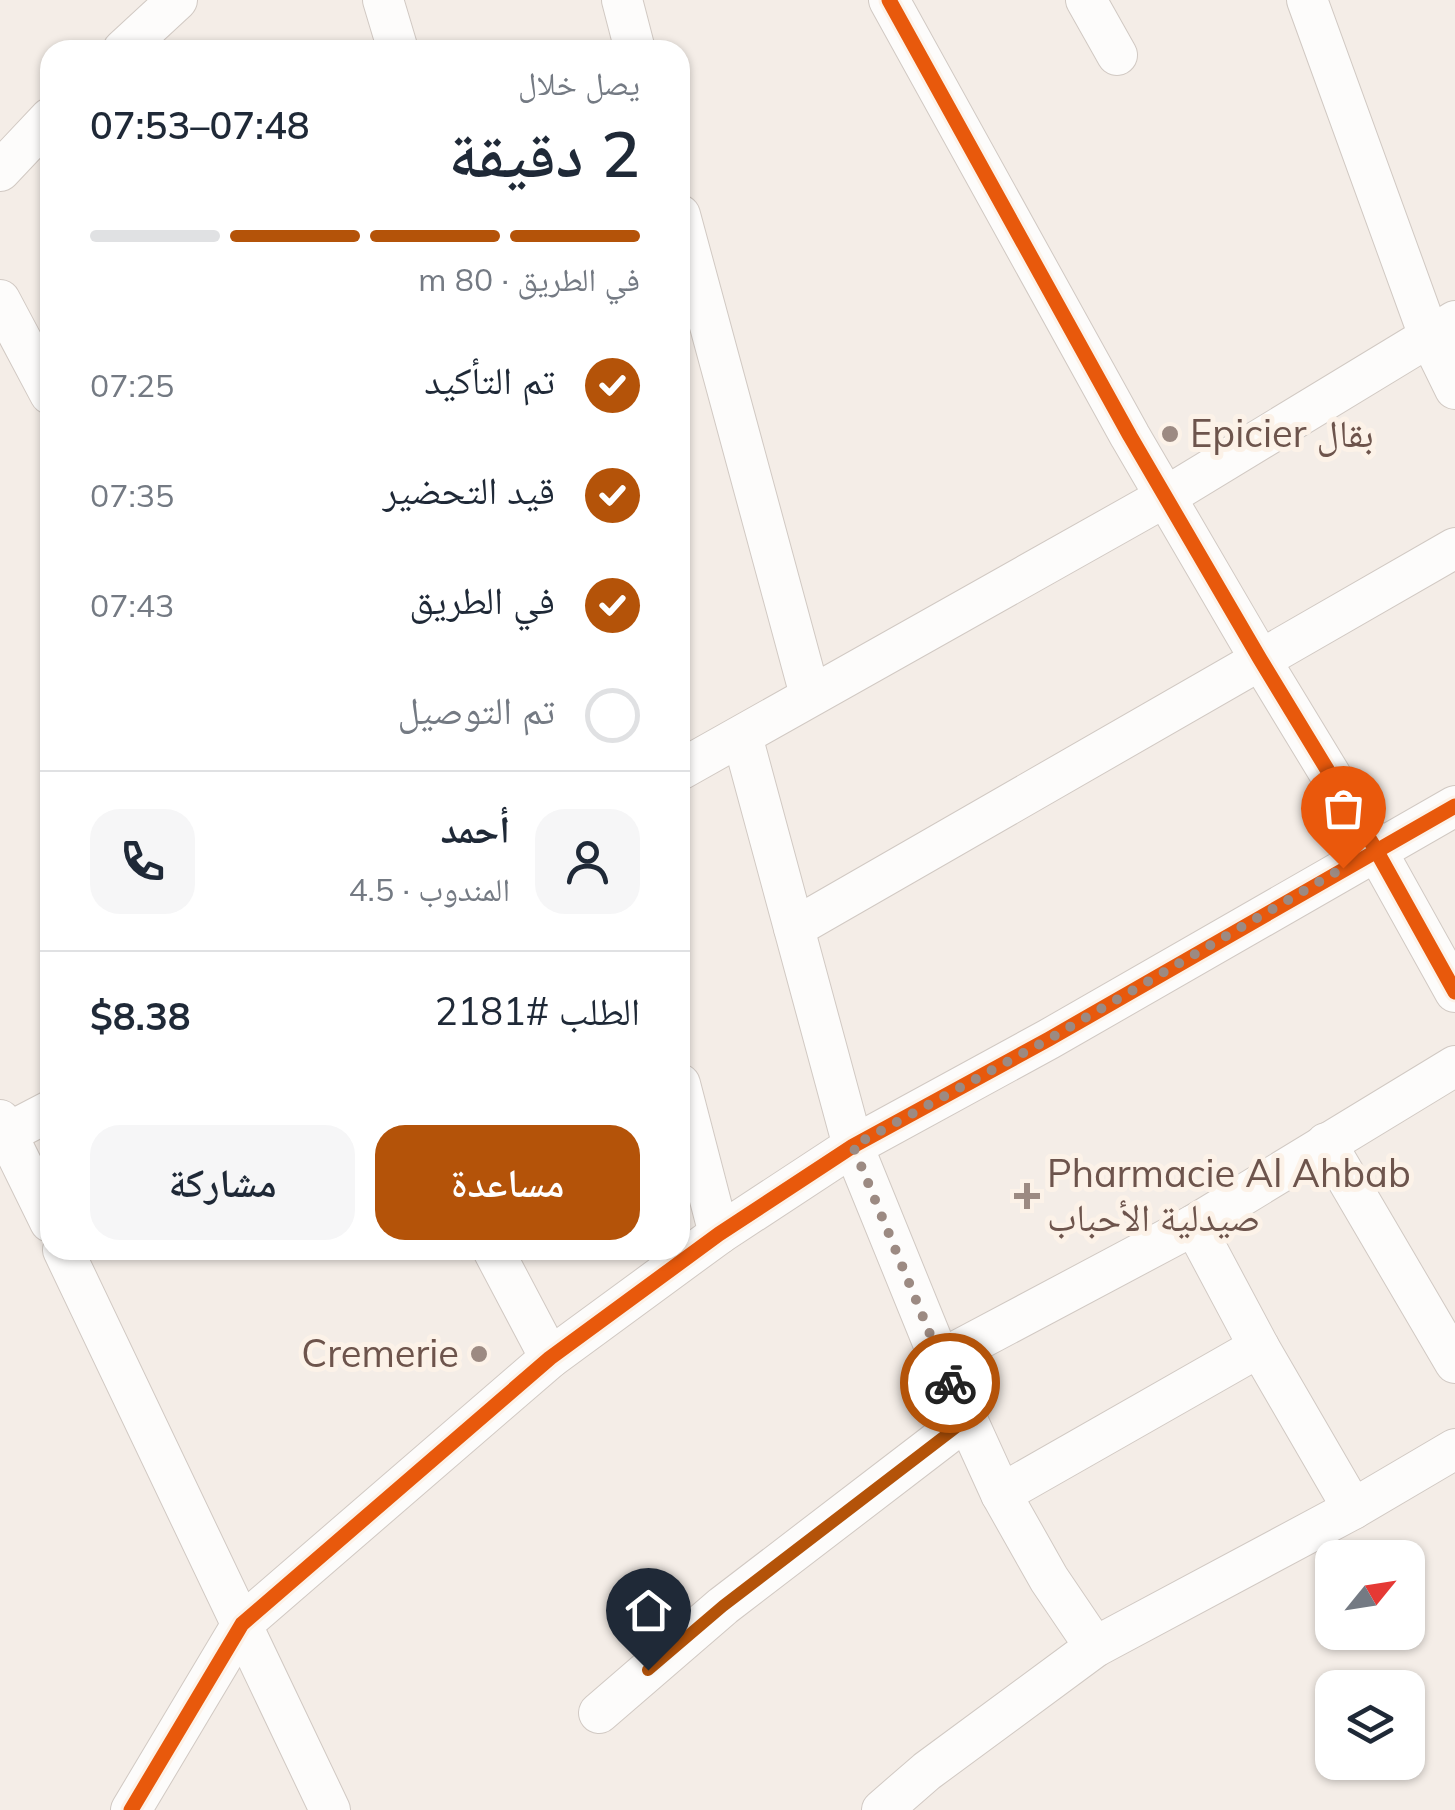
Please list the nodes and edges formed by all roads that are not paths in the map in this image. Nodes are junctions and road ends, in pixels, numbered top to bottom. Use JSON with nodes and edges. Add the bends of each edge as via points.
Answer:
{"nodes":[{"id":1,"x":177,"y":0,"type":"edge"},
{"id":2,"x":384,"y":0,"type":"edge"},
{"id":3,"x":622,"y":0,"type":"edge"},
{"id":4,"x":889,"y":0,"type":"edge"},
{"id":5,"x":1086,"y":0,"type":"edge"},
{"id":6,"x":1308,"y":0,"type":"edge"},
{"id":7,"x":133,"y":40,"type":"edge"},
{"id":8,"x":395,"y":40,"type":"edge"},
{"id":9,"x":633,"y":40,"type":"edge"},
{"id":10,"x":1117,"y":55,"type":"dead end"},
{"id":11,"x":40,"y":129,"type":"edge"},
{"id":12,"x":0,"y":171,"type":"edge"},
{"id":13,"x":690,"y":252,"type":"edge"},
{"id":14,"x":0,"y":300,"type":"edge"},
{"id":15,"x":1442,"y":328,"type":"edge"},
{"id":16,"x":40,"y":375,"type":"edge"},
{"id":17,"x":1455,"y":389,"type":"edge"},
{"id":18,"x":1167,"y":496,"type":"junction"},
{"id":19,"x":1455,"y":548,"type":"edge"},
{"id":20,"x":1260,"y":659,"type":"junction"},
{"id":21,"x":810,"y":695,"type":"junction"},
{"id":22,"x":742,"y":736,"type":"junction"},
{"id":23,"x":690,"y":765,"type":"edge"},
{"id":24,"x":1455,"y":806,"type":"edge"},
{"id":25,"x":1376,"y":850,"type":"junction"},
{"id":26,"x":794,"y":928,"type":"junction"},
{"id":27,"x":1455,"y":992,"type":"edge"},
{"id":28,"x":1455,"y":1066,"type":"edge"},
{"id":29,"x":40,"y":1115,"type":"edge"},
{"id":30,"x":690,"y":1122,"type":"edge"},
{"id":31,"x":2,"y":1130,"type":"edge"},
{"id":32,"x":1326,"y":1143,"type":"junction"},
{"id":33,"x":853,"y":1146,"type":"junction"},
{"id":34,"x":40,"y":1203,"type":"edge"},
{"id":35,"x":1194,"y":1225,"type":"junction"},
{"id":36,"x":719,"y":1234,"type":"junction"},
{"id":37,"x":690,"y":1255,"type":"edge"},
{"id":38,"x":68,"y":1260,"type":"edge"},
{"id":39,"x":498,"y":1260,"type":"edge"},
{"id":40,"x":684,"y":1260,"type":"edge"},
{"id":41,"x":1260,"y":1348,"type":"junction"},
{"id":42,"x":550,"y":1358,"type":"junction"},
{"id":43,"x":940,"y":1360,"type":"junction"},
{"id":44,"x":1455,"y":1363,"type":"edge"},
{"id":45,"x":967,"y":1419,"type":"junction"},
{"id":46,"x":1455,"y":1449,"type":"edge"},
{"id":47,"x":1001,"y":1494,"type":"junction"},
{"id":48,"x":1353,"y":1509,"type":"junction"},
{"id":49,"x":242,"y":1624,"type":"junction"},
{"id":50,"x":1095,"y":1647,"type":"junction"},
{"id":51,"x":599,"y":1714,"type":"dead end"},
{"id":52,"x":132,"y":1810,"type":"edge"},
{"id":53,"x":330,"y":1810,"type":"edge"},
{"id":54,"x":882,"y":1810,"type":"edge"}],
"edges":[{"from":1,"to":7,"type":"street"},
{"from":2,"to":8,"type":"street"},
{"from":3,"to":9,"type":"street"},
{"from":4,"to":18,"type":"street"},
{"from":5,"to":10,"type":"street"},
{"from":6,"to":15,"type":"street"},
{"from":11,"to":12,"type":"street"},
{"from":13,"to":21,"type":"street"},
{"from":14,"to":16,"type":"street"},
{"from":15,"to":17,"type":"street"},
{"from":15,"to":18,"type":"street"},
{"from":18,"to":20,"type":"street"},
{"from":18,"to":21,"type":"street"},
{"from":19,"to":20,"type":"street"},
{"from":20,"to":25,"type":"street"},
{"from":20,"to":26,"type":"street"},
{"from":21,"to":22,"type":"street"},
{"from":22,"to":23,"type":"street"},
{"from":22,"to":26,"type":"street"},
{"from":24,"to":25,"type":"street"},
{"from":25,"to":27,"type":"street"},
{"from":25,"to":33,"type":"street"},
{"from":26,"to":33,"type":"street"},
{"from":28,"to":32,"type":"street"},
{"from":29,"to":31,"type":"street"},
{"from":30,"to":36,"type":"street"},
{"from":31,"to":34,"type":"street"},
{"from":32,"to":35,"type":"street"},
{"from":32,"to":44,"type":"street"},
{"from":33,"to":36,"type":"street"},
{"from":33,"to":43,"type":"street"},
{"from":35,"to":41,"type":"street"},
{"from":35,"to":43,"type":"street"},
{"from":36,"to":37,"type":"street"},
{"from":38,"to":49,"type":"street"},
{"from":39,"to":42,"type":"street"},
{"from":40,"to":42,"type":"street"},
{"from":41,"to":47,"type":"street"},
{"from":41,"to":48,"type":"street"},
{"from":42,"to":49,"type":"street"},
{"from":43,"to":45,"type":"street"},
{"from":45,"to":47,"type":"street"},
{"from":45,"to":51,"type":"street","via":[[723,1606]]},
{"from":46,"to":48,"type":"street"},
{"from":47,"to":50,"type":"street"},
{"from":48,"to":50,"type":"street"},
{"from":49,"to":52,"type":"street"},
{"from":49,"to":53,"type":"street"},
{"from":50,"to":54,"type":"street"}]}
